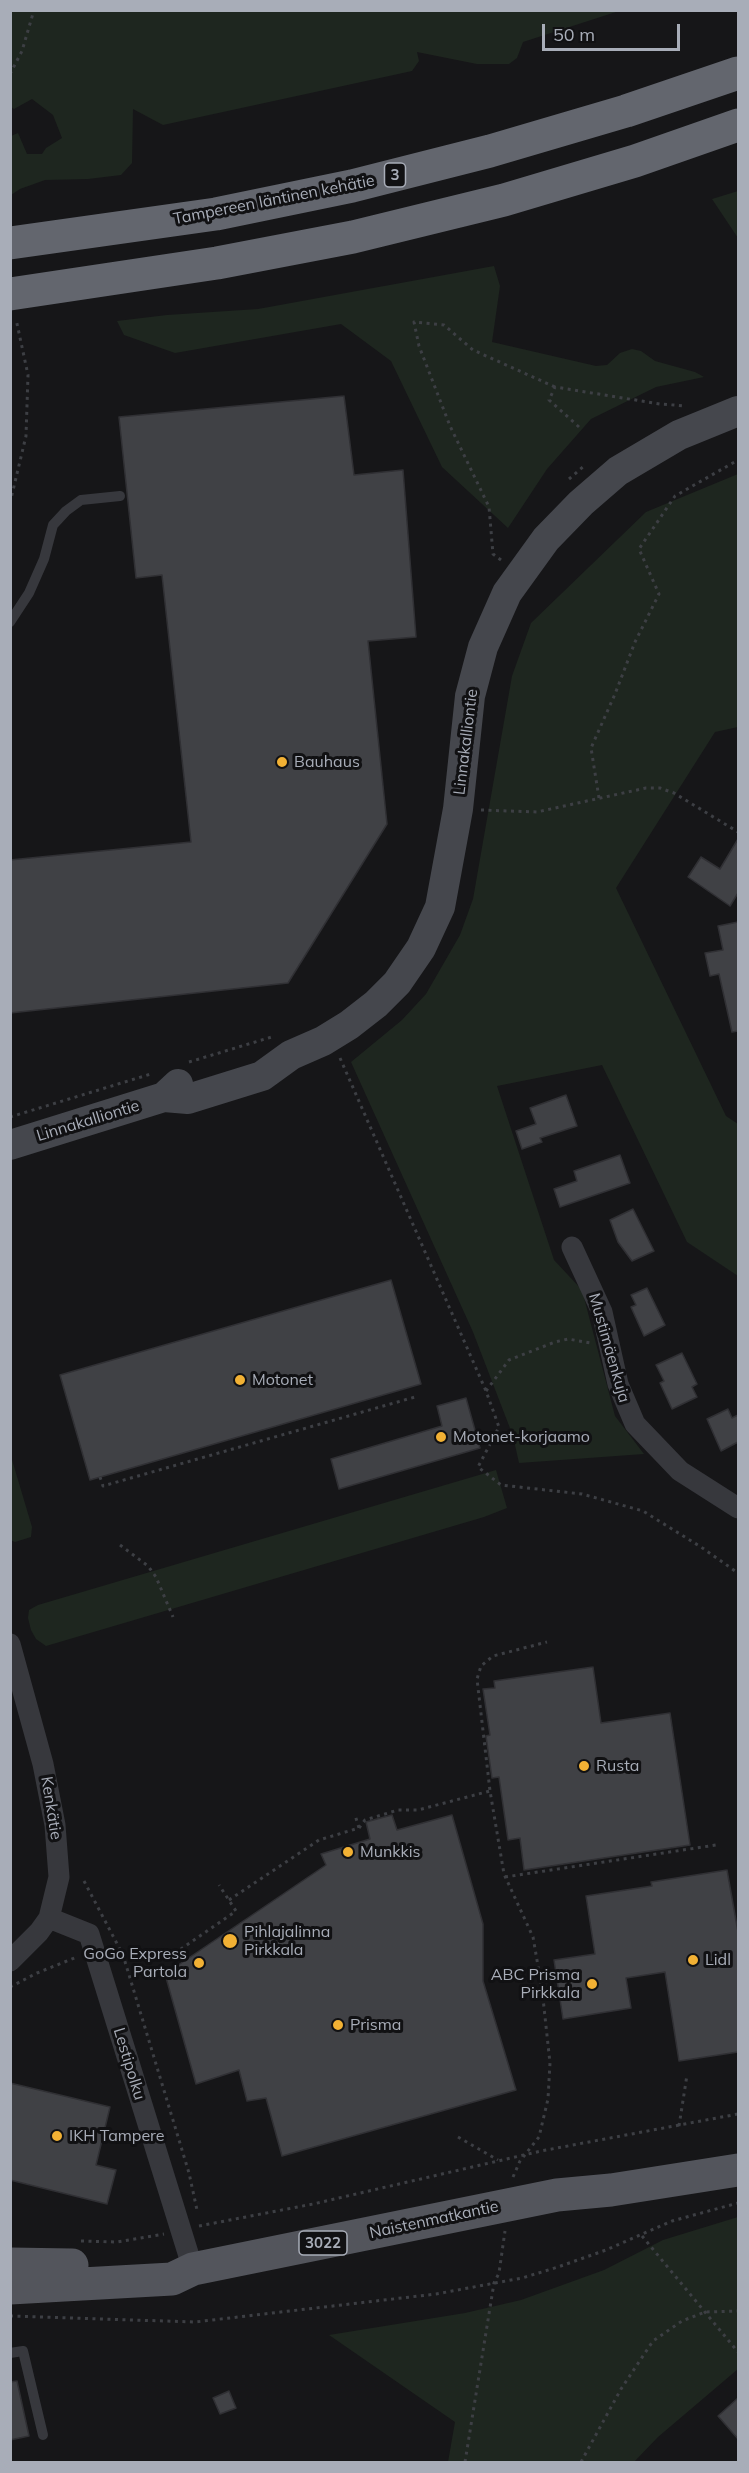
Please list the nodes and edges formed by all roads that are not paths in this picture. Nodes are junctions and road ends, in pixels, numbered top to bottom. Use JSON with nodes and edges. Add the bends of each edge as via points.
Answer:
{"nodes":[{"id":1,"x":738,"y":73,"type":"edge"},
{"id":2,"x":738,"y":124,"type":"edge"},
{"id":3,"x":10,"y":243,"type":"edge"},
{"id":4,"x":12,"y":303,"type":"edge"},
{"id":5,"x":738,"y":411,"type":"edge"},
{"id":6,"x":120,"y":496,"type":"dead end"},
{"id":7,"x":10,"y":622,"type":"edge"},
{"id":8,"x":11,"y":1138,"type":"edge"},
{"id":9,"x":572,"y":1247,"type":"dead end"},
{"id":10,"x":738,"y":1508,"type":"edge"},
{"id":11,"x":10,"y":1644,"type":"edge"},
{"id":12,"x":49,"y":1918,"type":"junction"},
{"id":13,"x":10,"y":1961,"type":"edge"},
{"id":14,"x":738,"y":2149,"type":"edge"},
{"id":15,"x":738,"y":2170,"type":"edge"},
{"id":16,"x":563,"y":2194,"type":"junction"},
{"id":17,"x":10,"y":2264,"type":"edge"},
{"id":18,"x":193,"y":2268,"type":"junction"},
{"id":19,"x":10,"y":2288,"type":"edge"},
{"id":20,"x":10,"y":2353,"type":"edge"},
{"id":21,"x":43,"y":2435,"type":"dead end"}],
"edges":[{"from":1,"to":3,"type":"highway","name":"Tampereen läntinen kehätie","number":"3","via":[[490,151],[352,186],[216,214]]},
{"from":2,"to":4,"type":"highway","via":[[635,161],[514,197],[353,237],[52,289]]},
{"from":5,"to":8,"type":"main road","name":"Linnakalliontie","via":[[679,435],[618,471],[546,539],[507,593],[483,647],[470,696],[458,809],[440,907],[409,966],[376,1004],[323,1041],[287,1045],[255,1059],[158,1085]]},
{"from":6,"to":7,"type":"lane","via":[[81,500],[53,525],[29,593]]},
{"from":9,"to":10,"type":"street","name":"Mustimäenkuja","via":[[602,1312],[618,1384],[635,1424],[680,1471]]},
{"from":11,"to":12,"type":"street","name":"Kenkätie","via":[[44,1764],[55,1825],[59,1877]]},
{"from":12,"to":13,"type":"street","name":"Kenkätie"},
{"from":12,"to":18,"type":"street","name":"Lestipolku","via":[[89,1934],[191,2228]]},
{"from":14,"to":16,"type":"main road","name":"Naistenmatkantie","number":"3022","via":[[593,2182]]},
{"from":15,"to":16,"type":"main road","name":"Naistenmatkantie"},
{"from":16,"to":18,"type":"main road","name":"Naistenmatkantie","number":"3022"},
{"from":17,"to":18,"type":"main road","name":"Naistenmatkantie","number":"3022","via":[[166,2262]]},
{"from":18,"to":19,"type":"main road","name":"Naistenmatkantie","number":"3022","via":[[172,2279]]},
{"from":20,"to":21,"type":"lane","via":[[23,2351]]}]}
